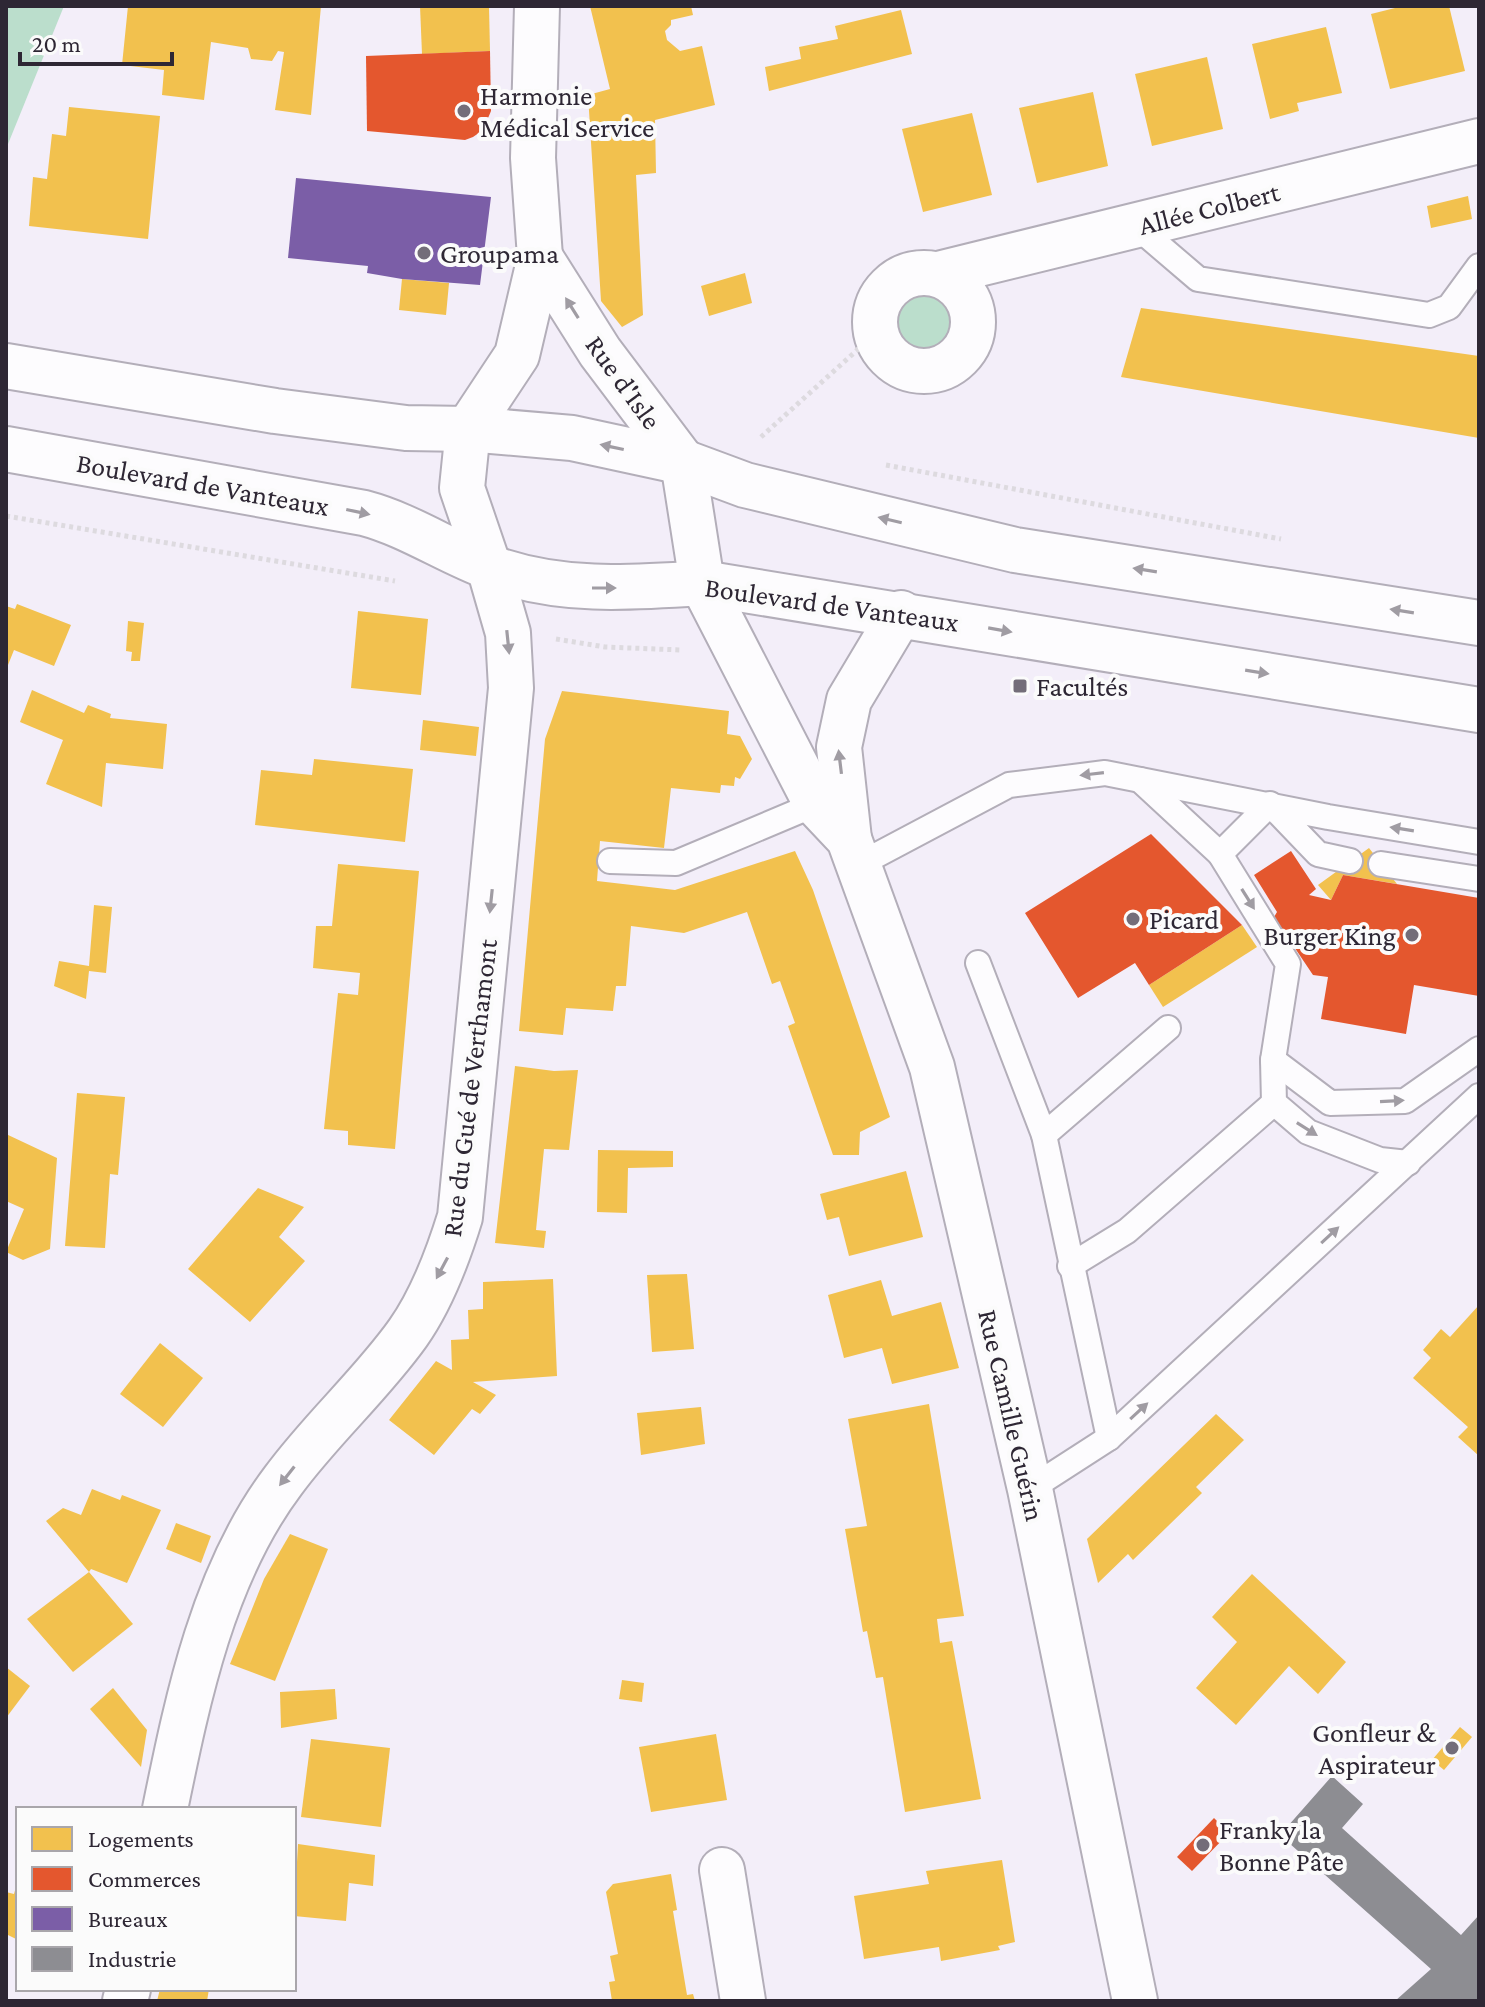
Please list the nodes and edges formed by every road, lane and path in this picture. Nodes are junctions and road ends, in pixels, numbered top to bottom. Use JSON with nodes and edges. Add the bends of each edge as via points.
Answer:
{"nodes":[{"id":1,"x":537,"y":6,"type":"edge"},
{"id":2,"x":1479,"y":141,"type":"edge"},
{"id":3,"x":1136,"y":226,"type":"junction"},
{"id":4,"x":540,"y":257,"type":"junction"},
{"id":5,"x":1479,"y":266,"type":"edge"},
{"id":6,"x":938,"y":274,"type":"junction"},
{"id":7,"x":876,"y":333,"type":"junction"},
{"id":8,"x":6,"y":366,"type":"edge"},
{"id":9,"x":468,"y":429,"type":"junction"},
{"id":10,"x":747,"y":433,"type":"dead end"},
{"id":11,"x":761,"y":437,"type":"junction"},
{"id":12,"x":774,"y":441,"type":"dead end"},
{"id":13,"x":6,"y":449,"type":"edge"},
{"id":14,"x":683,"y":462,"type":"junction"},
{"id":15,"x":873,"y":463,"type":"dead end"},
{"id":16,"x":462,"y":488,"type":"joint"},
{"id":17,"x":691,"y":513,"type":"joint"},
{"id":18,"x":6,"y":516,"type":"edge"},
{"id":19,"x":1290,"y":541,"type":"dead end"},
{"id":20,"x":489,"y":567,"type":"junction"},
{"id":21,"x":399,"y":582,"type":"dead end"},
{"id":22,"x":702,"y":583,"type":"junction"},
{"id":23,"x":901,"y":613,"type":"junction"},
{"id":24,"x":1479,"y":623,"type":"edge"},
{"id":25,"x":549,"y":638,"type":"dead end"},
{"id":26,"x":689,"y":650,"type":"dead end"},
{"id":27,"x":1479,"y":710,"type":"edge"},
{"id":28,"x":1140,"y":780,"type":"junction"},
{"id":29,"x":816,"y":804,"type":"junction"},
{"id":30,"x":1270,"y":804,"type":"junction"},
{"id":31,"x":1479,"y":842,"type":"edge"},
{"id":32,"x":854,"y":852,"type":"junction"},
{"id":33,"x":1220,"y":854,"type":"junction"},
{"id":34,"x":610,"y":861,"type":"dead end"},
{"id":35,"x":1350,"y":861,"type":"dead end"},
{"id":36,"x":1381,"y":864,"type":"dead end"},
{"id":37,"x":1479,"y":879,"type":"edge"},
{"id":38,"x":978,"y":963,"type":"dead end"},
{"id":39,"x":1168,"y":1028,"type":"dead end"},
{"id":40,"x":1479,"y":1049,"type":"edge"},
{"id":41,"x":1273,"y":1060,"type":"junction"},
{"id":42,"x":1479,"y":1096,"type":"edge"},
{"id":43,"x":1274,"y":1103,"type":"junction"},
{"id":44,"x":1044,"y":1135,"type":"junction"},
{"id":45,"x":1408,"y":1163,"type":"junction"},
{"id":46,"x":1070,"y":1266,"type":"junction"},
{"id":47,"x":1109,"y":1438,"type":"junction"},
{"id":48,"x":1030,"y":1489,"type":"junction"},
{"id":49,"x":165,"y":1807,"type":"edge"},
{"id":50,"x":722,"y":1870,"type":"dead end"},
{"id":51,"x":743,"y":2001,"type":"edge"},
{"id":52,"x":1135,"y":2001,"type":"edge"}],
"edges":[{"from":1,"to":4,"type":"main road","name":"Rue d'Isle","via":[[533,158]]},
{"from":2,"to":3,"type":"main road","name":"Allée Colbert"},
{"from":3,"to":5,"type":"lane","via":[[1198,279],[1429,315],[1449,307]]},
{"from":3,"to":6,"type":"main road","name":"Allée Colbert"},
{"from":4,"to":9,"type":"main road","name":"Rue d'Isle","via":[[517,355]]},
{"from":14,"to":4,"type":"main road","name":"Rue d'Isle","one_way":true,"via":[[600,352]]},
{"from":6,"to":7,"type":"main road","name":"Allée Colbert","via":[[907,276],[893,283],[876,309]]},
{"from":6,"to":7,"type":"main road","via":[[965,293],[972,308],[972,333],[962,356],[932,372],[916,372],[887,355]]},
{"from":7,"to":11,"type":"path"},
{"from":8,"to":9,"type":"main road","via":[[275,411],[406,428]]},
{"from":14,"to":9,"type":"main road","one_way":true,"via":[[572,438]]},
{"from":9,"to":16,"type":"main road","name":"Rue d'Isle"},
{"from":10,"to":11,"type":"path"},
{"from":11,"to":12,"type":"path"},
{"from":13,"to":20,"type":"main road","name":"Boulevard de Vanteaux","one_way":true,"via":[[364,513],[397,522]]},
{"from":14,"to":17,"type":"main road","name":"Rue d'Isle"},
{"from":24,"to":14,"type":"main road","one_way":true,"via":[[1015,550],[745,485]]},
{"from":15,"to":19,"type":"path"},
{"from":16,"to":20,"type":"main road","name":"Rue du Gué de Verthamont"},
{"from":17,"to":22,"type":"main road","name":"Rue Camille Guérin"},
{"from":18,"to":21,"type":"path"},
{"from":20,"to":22,"type":"main road","name":"Boulevard de Vanteaux","one_way":true,"via":[[572,588]]},
{"from":20,"to":49,"type":"main road","name":"Rue du Gué de Verthamont","one_way":true,"via":[[508,633],[511,688],[460,1217],[448,1256],[409,1332],[282,1482],[250,1536],[213,1614]]},
{"from":22,"to":23,"type":"main road","name":"Boulevard de Vanteaux"},
{"from":22,"to":29,"type":"main road","name":"Rue Camille Guérin"},
{"from":23,"to":27,"type":"main road","name":"Boulevard de Vanteaux","one_way":true},
{"from":32,"to":23,"type":"main road","name":"Rue Camille Guérin","one_way":true,"via":[[839,747],[842,731],[849,700]]},
{"from":25,"to":26,"type":"path","via":[[605,647]]},
{"from":28,"to":30,"type":"lane"},
{"from":28,"to":32,"type":"lane","one_way":true,"via":[[1105,773],[1009,785]]},
{"from":28,"to":33,"type":"lane"},
{"from":29,"to":32,"type":"main road","name":"Rue Camille Guérin"},
{"from":29,"to":34,"type":"lane","via":[[676,863]]},
{"from":31,"to":30,"type":"lane","one_way":true},
{"from":30,"to":33,"type":"lane"},
{"from":30,"to":35,"type":"lane","via":[[1318,854]]},
{"from":32,"to":48,"type":"main road","name":"Rue Camille Guérin","via":[[932,1067]]},
{"from":33,"to":41,"type":"lane","one_way":true,"via":[[1288,964]]},
{"from":36,"to":37,"type":"lane"},
{"from":38,"to":44,"type":"lane"},
{"from":39,"to":44,"type":"lane"},
{"from":41,"to":40,"type":"lane","one_way":true,"via":[[1330,1103],[1405,1101]]},
{"from":41,"to":43,"type":"lane"},
{"from":42,"to":45,"type":"lane"},
{"from":43,"to":45,"type":"lane","one_way":true,"via":[[1308,1132],[1380,1160]]},
{"from":43,"to":46,"type":"lane","via":[[1127,1231]]},
{"from":44,"to":46,"type":"lane"},
{"from":47,"to":45,"type":"lane","one_way":true},
{"from":46,"to":47,"type":"lane"},
{"from":47,"to":48,"type":"lane"},
{"from":48,"to":52,"type":"main road","name":"Rue Camille Guérin"},
{"from":50,"to":51,"type":"main road"}]}
